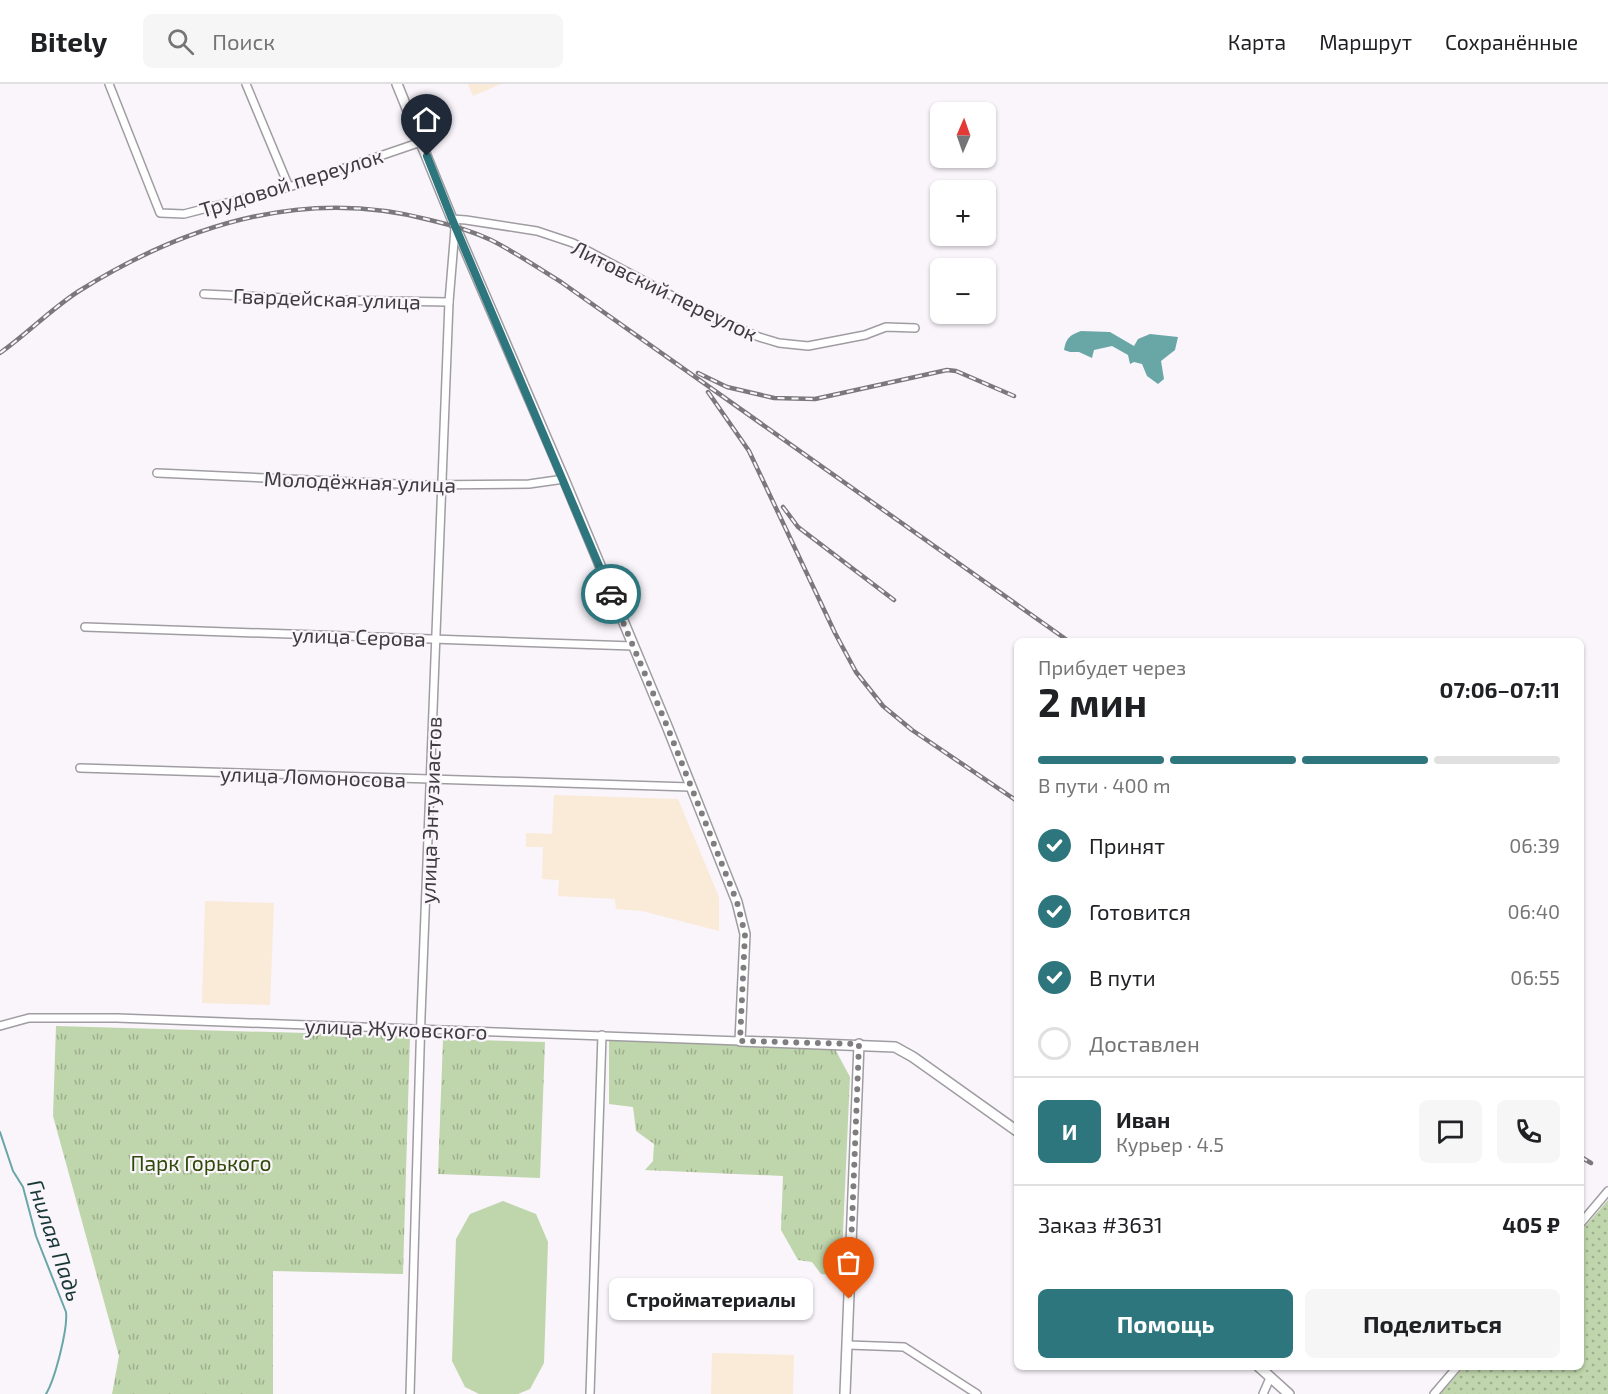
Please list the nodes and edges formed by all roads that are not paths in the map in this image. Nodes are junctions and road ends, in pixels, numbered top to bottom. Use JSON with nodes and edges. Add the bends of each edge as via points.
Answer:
{"nodes":[{"id":1,"x":109,"y":84,"type":"edge"},
{"id":2,"x":246,"y":84,"type":"edge"},
{"id":3,"x":397,"y":84,"type":"edge"},
{"id":4,"x":421,"y":142,"type":"junction"},
{"id":5,"x":289,"y":187,"type":"junction"},
{"id":6,"x":453,"y":223,"type":"junction"},
{"id":7,"x":204,"y":294,"type":"dead end"},
{"id":8,"x":449,"y":302,"type":"junction"},
{"id":9,"x":915,"y":328,"type":"dead end"},
{"id":10,"x":157,"y":473,"type":"dead end"},
{"id":11,"x":564,"y":479,"type":"junction"},
{"id":12,"x":443,"y":485,"type":"junction"},
{"id":13,"x":84,"y":627,"type":"dead end"},
{"id":14,"x":437,"y":639,"type":"junction"},
{"id":15,"x":633,"y":646,"type":"junction"},
{"id":16,"x":80,"y":768,"type":"dead end"},
{"id":17,"x":430,"y":780,"type":"junction"},
{"id":18,"x":690,"y":787,"type":"junction"},
{"id":19,"x":0,"y":1026,"type":"edge"},
{"id":20,"x":420,"y":1028,"type":"junction"},
{"id":21,"x":602,"y":1035,"type":"junction"},
{"id":22,"x":740,"y":1041,"type":"junction"},
{"id":23,"x":859,"y":1044,"type":"junction"},
{"id":24,"x":1014,"y":1129,"type":"edge"},
{"id":25,"x":1608,"y":1191,"type":"edge"},
{"id":26,"x":1584,"y":1219,"type":"edge"},
{"id":27,"x":848,"y":1345,"type":"junction"},
{"id":28,"x":1262,"y":1370,"type":"edge"},
{"id":29,"x":1455,"y":1370,"type":"edge"},
{"id":30,"x":1270,"y":1378,"type":"junction"},
{"id":31,"x":410,"y":1394,"type":"edge"},
{"id":32,"x":590,"y":1394,"type":"edge"},
{"id":33,"x":845,"y":1394,"type":"edge"},
{"id":34,"x":977,"y":1394,"type":"edge"},
{"id":35,"x":1263,"y":1394,"type":"edge"},
{"id":36,"x":1289,"y":1394,"type":"edge"},
{"id":37,"x":1434,"y":1394,"type":"edge"}],
"edges":[{"from":1,"to":5,"type":"street","name":"Трудовой переулок","via":[[160,213],[184,214]]},
{"from":2,"to":5,"type":"street"},
{"from":3,"to":4,"type":"main road"},
{"from":4,"to":5,"type":"street","name":"Трудовой переулок"},
{"from":4,"to":6,"type":"main road"},
{"from":6,"to":8,"type":"street","name":"улица Энтузиастов"},
{"from":6,"to":9,"type":"street","name":"Литовский переулок","via":[[537,231],[573,243],[708,315],[779,344],[808,346],[886,327]]},
{"from":6,"to":11,"type":"main road"},
{"from":7,"to":8,"type":"street","name":"Гвардейская улица"},
{"from":8,"to":12,"type":"street","name":"улица Энтузиастов"},
{"from":10,"to":12,"type":"street","name":"Молодёжная улица"},
{"from":11,"to":12,"type":"street","name":"Молодёжная улица","via":[[529,484]]},
{"from":11,"to":15,"type":"main road"},
{"from":12,"to":14,"type":"street","name":"улица Энтузиастов"},
{"from":13,"to":14,"type":"street","name":"улица Серова"},
{"from":14,"to":15,"type":"street","name":"улица Серова"},
{"from":14,"to":17,"type":"street","name":"улица Энтузиастов"},
{"from":15,"to":18,"type":"main road"},
{"from":16,"to":17,"type":"street","name":"улица Ломоносова"},
{"from":17,"to":18,"type":"street","name":"улица Ломоносова"},
{"from":17,"to":20,"type":"street","name":"улица Энтузиастов"},
{"from":18,"to":22,"type":"main road","via":[[737,902],[745,934]]},
{"from":19,"to":20,"type":"street","name":"улица Жуковского","via":[[29,1018],[117,1018]]},
{"from":20,"to":21,"type":"street","name":"улица Жуковского"},
{"from":20,"to":31,"type":"street","name":"улица Энтузиастов"},
{"from":21,"to":22,"type":"street","name":"улица Жуковского"},
{"from":21,"to":32,"type":"street"},
{"from":22,"to":23,"type":"main road"},
{"from":23,"to":24,"type":"main road","via":[[895,1047]]},
{"from":23,"to":27,"type":"main road"},
{"from":25,"to":26,"type":"street"},
{"from":27,"to":33,"type":"main road"},
{"from":27,"to":34,"type":"street","via":[[903,1347]]},
{"from":28,"to":30,"type":"main road"},
{"from":29,"to":37,"type":"street"},
{"from":30,"to":35,"type":"street"},
{"from":30,"to":36,"type":"main road"}]}
